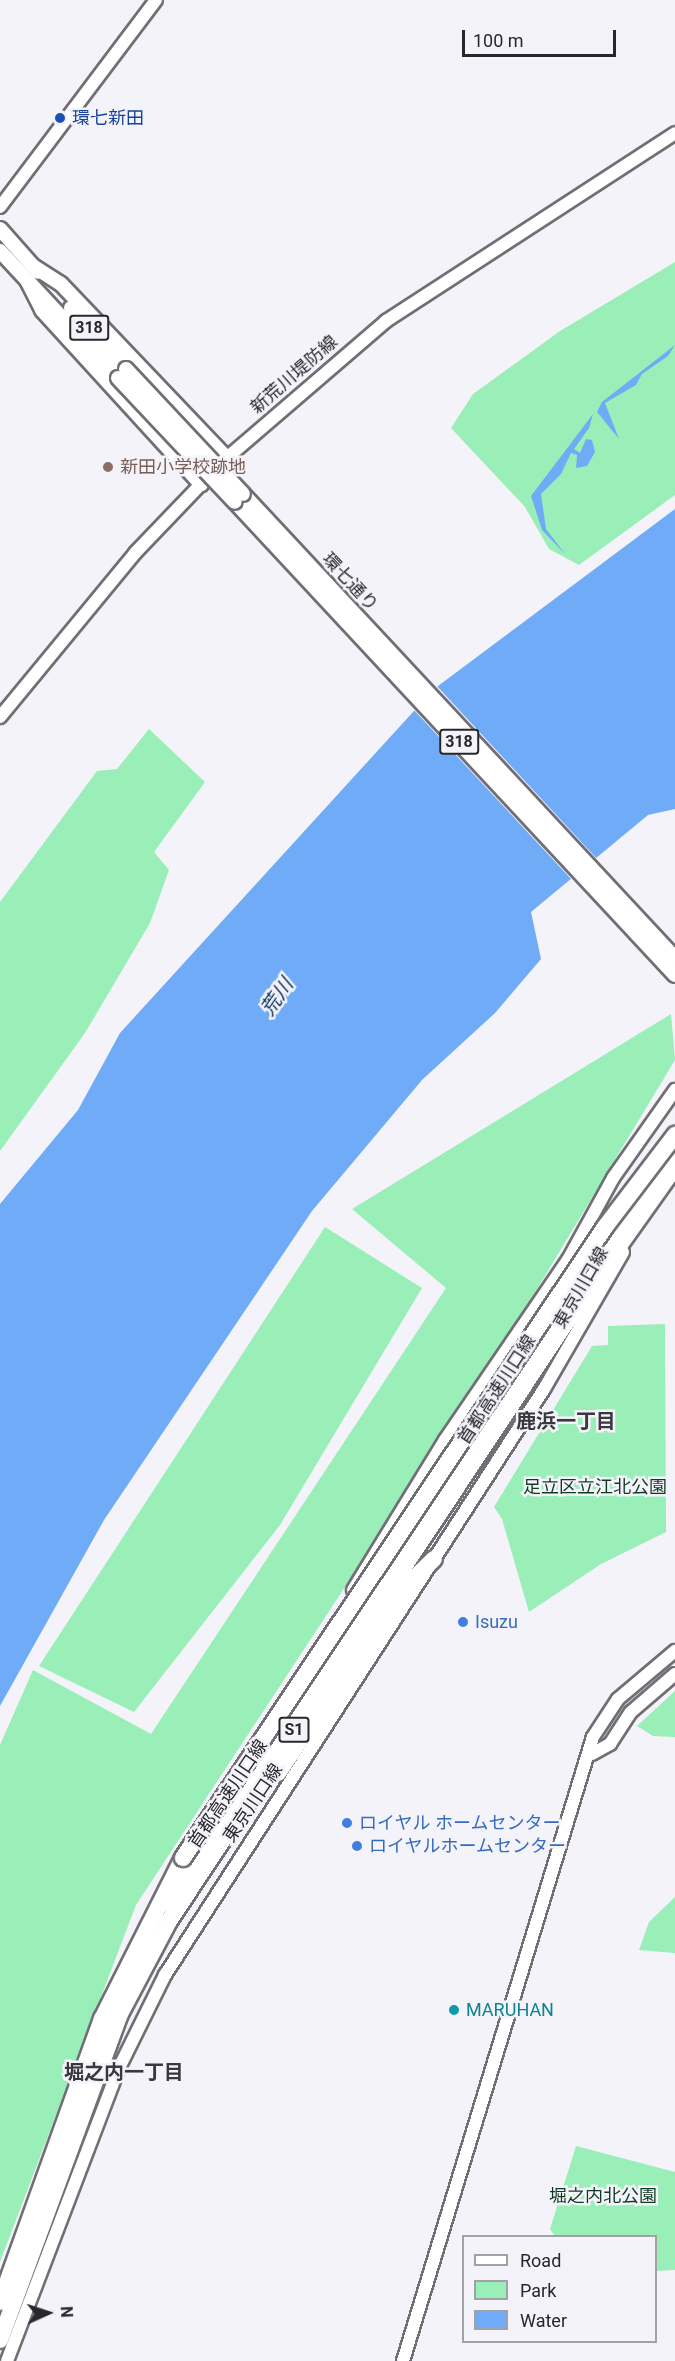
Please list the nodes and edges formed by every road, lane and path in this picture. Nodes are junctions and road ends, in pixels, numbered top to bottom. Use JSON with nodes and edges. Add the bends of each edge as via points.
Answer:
{"nodes":[{"id":1,"x":156,"y":0,"type":"edge"},
{"id":2,"x":675,"y":133,"type":"edge"},
{"id":3,"x":0,"y":207,"type":"edge"},
{"id":4,"x":0,"y":229,"type":"edge"},
{"id":5,"x":0,"y":251,"type":"edge"},
{"id":6,"x":33,"y":266,"type":"junction"},
{"id":7,"x":27,"y":280,"type":"junction"},
{"id":8,"x":122,"y":373,"type":"junction"},
{"id":9,"x":226,"y":457,"type":"junction"},
{"id":10,"x":201,"y":484,"type":"junction"},
{"id":11,"x":242,"y":501,"type":"junction"},
{"id":12,"x":0,"y":717,"type":"edge"},
{"id":13,"x":675,"y":958,"type":"edge"},
{"id":14,"x":675,"y":975,"type":"edge"},
{"id":15,"x":675,"y":1090,"type":"edge"},
{"id":16,"x":675,"y":1135,"type":"edge"},
{"id":17,"x":675,"y":1150,"type":"edge"},
{"id":18,"x":675,"y":1167,"type":"edge"},
{"id":19,"x":675,"y":1180,"type":"edge"},
{"id":20,"x":564,"y":1304,"type":"junction"},
{"id":21,"x":522,"y":1332,"type":"junction"},
{"id":22,"x":523,"y":1356,"type":"junction"},
{"id":23,"x":434,"y":1559,"type":"junction"},
{"id":24,"x":675,"y":1651,"type":"edge"},
{"id":25,"x":675,"y":1674,"type":"edge"},
{"id":26,"x":592,"y":1754,"type":"junction"},
{"id":27,"x":253,"y":1769,"type":"junction"},
{"id":28,"x":183,"y":1858,"type":"junction"},
{"id":29,"x":141,"y":1973,"type":"junction"},
{"id":30,"x":0,"y":2302,"type":"edge"},
{"id":31,"x":0,"y":2319,"type":"edge"},
{"id":32,"x":0,"y":2340,"type":"edge"},
{"id":33,"x":7,"y":2361,"type":"edge"},
{"id":34,"x":403,"y":2361,"type":"edge"}],
"edges":[{"from":1,"to":3,"type":"street"},
{"from":2,"to":9,"type":"street","name":"新荒川堤防線","via":[[386,321]]},
{"from":4,"to":6,"type":"main road","name":"環七通り","number":"318"},
{"from":5,"to":7,"type":"main road","name":"環七通り","number":"318"},
{"from":6,"to":8,"type":"main road","name":"環七通り","number":"318"},
{"from":6,"to":9,"type":"main road","via":[[61,284]]},
{"from":7,"to":8,"type":"main road","name":"環七通り","number":"318"},
{"from":7,"to":10,"type":"main road","via":[[42,310]]},
{"from":8,"to":11,"type":"main road","name":"環七通り","number":"318","bridge":true},
{"from":9,"to":10,"type":"street","name":"新荒川堤防線"},
{"from":10,"to":12,"type":"street","name":"新荒川堤防線","via":[[135,553]]},
{"from":11,"to":13,"type":"main road","name":"環七通り","number":"318"},
{"from":11,"to":14,"type":"main road","name":"環七通り","number":"318"},
{"from":15,"to":21,"type":"street","via":[[613,1178]]},
{"from":16,"to":28,"type":"highway","name":"首都高速川口線","number":"S1","bridge":true,"via":[[605,1227]]},
{"from":17,"to":20,"type":"street","name":"東京川口線"},
{"from":18,"to":29,"type":"highway","name":"首都高速川口線","number":"S1","via":[[198,1873]]},
{"from":19,"to":23,"type":"street","name":"東京川口線","via":[[634,1233],[544,1389]]},
{"from":20,"to":22,"type":"highway","number":"S1"},
{"from":20,"to":27,"type":"street","name":"東京川口線"},
{"from":21,"to":22,"type":"highway"},
{"from":21,"to":27,"type":"street","via":[[445,1440],[307,1665]]},
{"from":22,"to":28,"type":"highway","number":"S1","bridge":true,"via":[[205,1834]]},
{"from":23,"to":29,"type":"highway","via":[[403,1589]]},
{"from":23,"to":33,"type":"street","name":"東京川口線","via":[[165,1975],[118,2070]]},
{"from":24,"to":26,"type":"street","via":[[618,1699],[593,1737]]},
{"from":25,"to":26,"type":"street","via":[[631,1712],[610,1744]]},
{"from":26,"to":34,"type":"street"},
{"from":27,"to":31,"type":"street","name":"東京川口線","via":[[160,1916],[121,1996]]},
{"from":28,"to":30,"type":"highway","name":"首都高速川口線","number":"S1","via":[[102,2019]]},
{"from":29,"to":32,"type":"highway","name":"首都高速川口線","number":"S1","via":[[74,2133]]}]}
